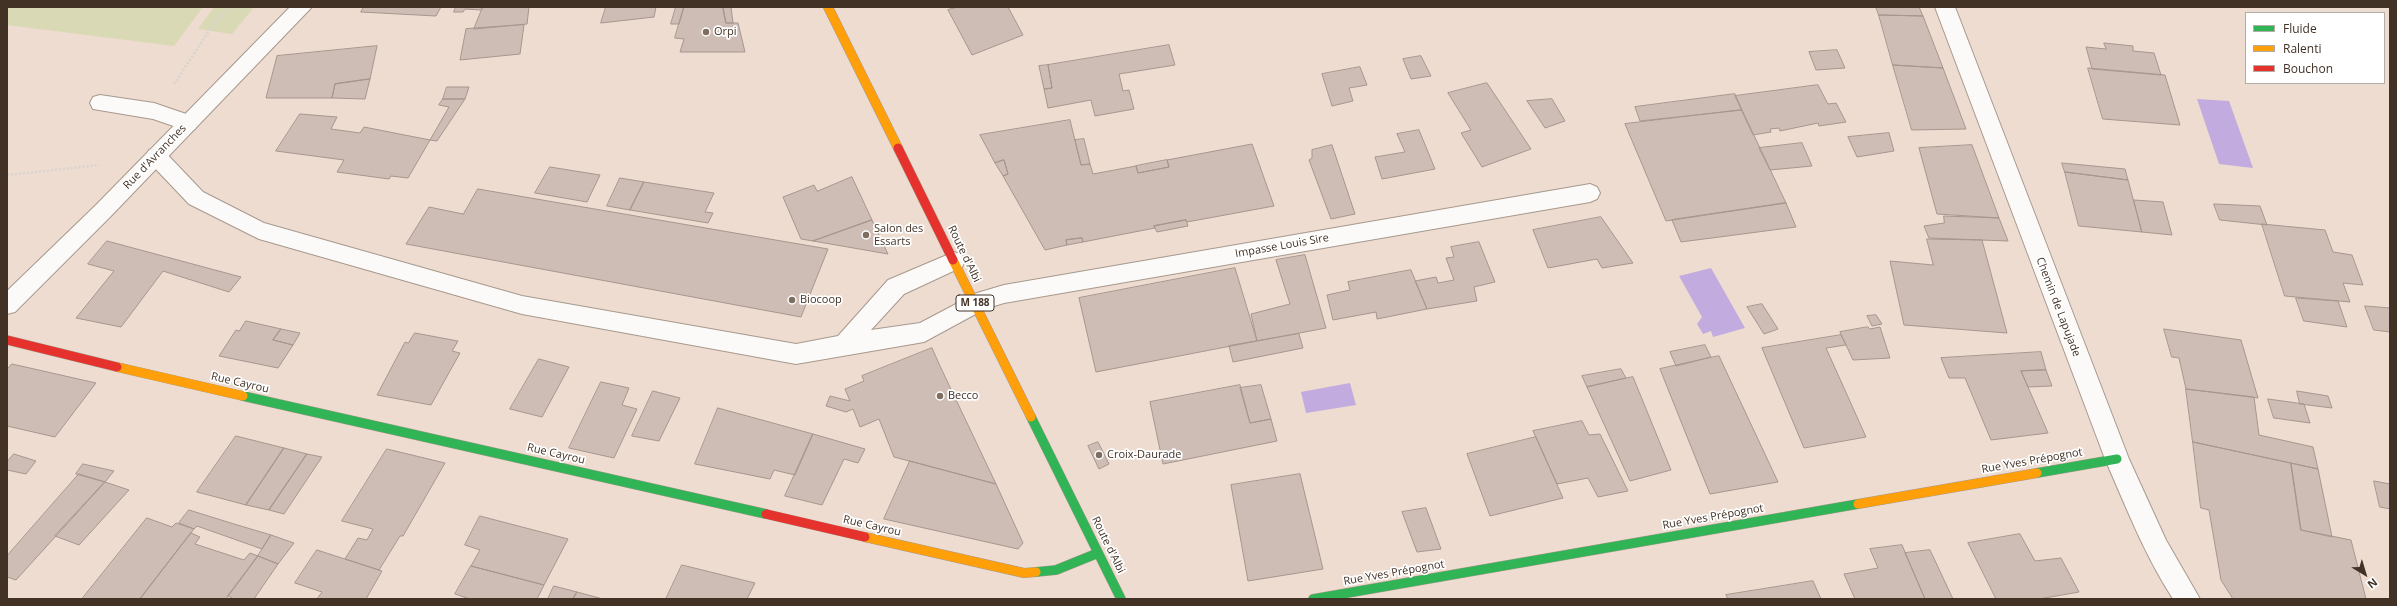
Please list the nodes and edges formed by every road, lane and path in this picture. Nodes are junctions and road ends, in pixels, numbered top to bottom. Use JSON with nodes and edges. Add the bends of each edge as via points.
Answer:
{"nodes":[{"id":1,"x":302,"y":7,"type":"edge"},
{"id":2,"x":828,"y":7,"type":"edge"},
{"id":3,"x":1945,"y":7,"type":"edge"},
{"id":4,"x":100,"y":103,"type":"dead end"},
{"id":5,"x":188,"y":123,"type":"junction"},
{"id":6,"x":149,"y":164,"type":"junction"},
{"id":7,"x":7,"y":175,"type":"edge"},
{"id":8,"x":1590,"y":193,"type":"dead end"},
{"id":9,"x":954,"y":261,"type":"junction"},
{"id":10,"x":975,"y":303,"type":"junction"},
{"id":11,"x":7,"y":305,"type":"edge"},
{"id":12,"x":7,"y":340,"type":"edge"},
{"id":13,"x":845,"y":344,"type":"junction"},
{"id":14,"x":2117,"y":459,"type":"junction"},
{"id":15,"x":1098,"y":553,"type":"junction"},
{"id":16,"x":1121,"y":599,"type":"edge"},
{"id":17,"x":1313,"y":599,"type":"edge"},
{"id":18,"x":2188,"y":599,"type":"edge"}],
"edges":[{"from":1,"to":5,"type":"street","name":"Rue d'Avranches"},
{"from":2,"to":9,"type":"street","name":"Route d'Albi","number":"M 188"},
{"from":3,"to":14,"type":"street","name":"Chemin de Lapujade"},
{"from":4,"to":5,"type":"street","via":[[154,111]]},
{"from":5,"to":6,"type":"street","name":"Rue d'Avranches"},
{"from":6,"to":7,"type":"path","via":[[104,165]]},
{"from":6,"to":11,"type":"street","name":"Rue d'Avranches"},
{"from":6,"to":13,"type":"street","name":"Impasse Louis Sire","via":[[196,198],[259,230],[522,305],[796,354]]},
{"from":8,"to":10,"type":"street","name":"Impasse Louis Sire","via":[[1004,294]]},
{"from":9,"to":10,"type":"street","name":"Route d'Albi","number":"M 188"},
{"from":9,"to":13,"type":"street","via":[[896,287]]},
{"from":10,"to":13,"type":"street","name":"Impasse Louis Sire","via":[[924,332]]},
{"from":10,"to":15,"type":"street","name":"Route d'Albi","number":"M 188"},
{"from":12,"to":15,"type":"street","name":"Rue Cayrou","via":[[76,358],[1024,573],[1056,570]]},
{"from":14,"to":17,"type":"street","name":"Rue Yves Prépognot"},
{"from":14,"to":18,"type":"street","name":"Chemin de Lapujade","via":[[2148,531],[2174,580]]},
{"from":15,"to":16,"type":"street","name":"Route d'Albi","number":"M 188"}]}
